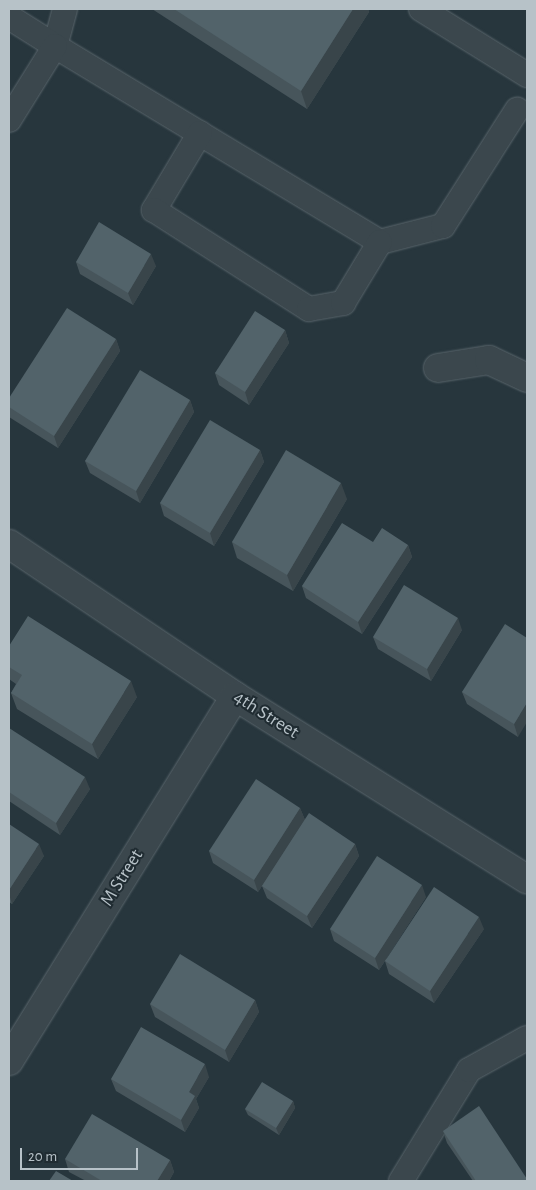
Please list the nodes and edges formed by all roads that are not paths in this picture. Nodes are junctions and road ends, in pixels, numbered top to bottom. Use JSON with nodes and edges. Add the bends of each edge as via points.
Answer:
{"nodes":[{"id":1,"x":65,"y":9,"type":"edge"},
{"id":2,"x":421,"y":9,"type":"edge"},
{"id":3,"x":9,"y":17,"type":"edge"},
{"id":4,"x":55,"y":46,"type":"junction"},
{"id":5,"x":527,"y":75,"type":"edge"},
{"id":6,"x":517,"y":110,"type":"dead end"},
{"id":7,"x":9,"y":120,"type":"edge"},
{"id":8,"x":200,"y":133,"type":"junction"},
{"id":9,"x":380,"y":242,"type":"junction"},
{"id":10,"x":438,"y":368,"type":"dead end"},
{"id":11,"x":527,"y":378,"type":"edge"},
{"id":12,"x":9,"y":544,"type":"edge"},
{"id":13,"x":235,"y":696,"type":"junction"},
{"id":14,"x":527,"y":880,"type":"edge"},
{"id":15,"x":527,"y":1038,"type":"edge"},
{"id":16,"x":9,"y":1060,"type":"edge"},
{"id":17,"x":401,"y":1181,"type":"edge"}],
"edges":[{"from":1,"to":4,"type":"lane"},
{"from":2,"to":5,"type":"lane"},
{"from":3,"to":4,"type":"lane"},
{"from":4,"to":7,"type":"lane"},
{"from":4,"to":8,"type":"lane"},
{"from":6,"to":9,"type":"lane","via":[[444,226]]},
{"from":8,"to":9,"type":"lane"},
{"from":8,"to":9,"type":"lane","via":[[154,210],[309,310],[343,303]]},
{"from":10,"to":11,"type":"street","via":[[489,360]]},
{"from":12,"to":13,"type":"street","name":"4th Street"},
{"from":13,"to":14,"type":"street","name":"4th Street"},
{"from":13,"to":16,"type":"street","name":"M Street"},
{"from":15,"to":17,"type":"lane","via":[[469,1070]]}]}
